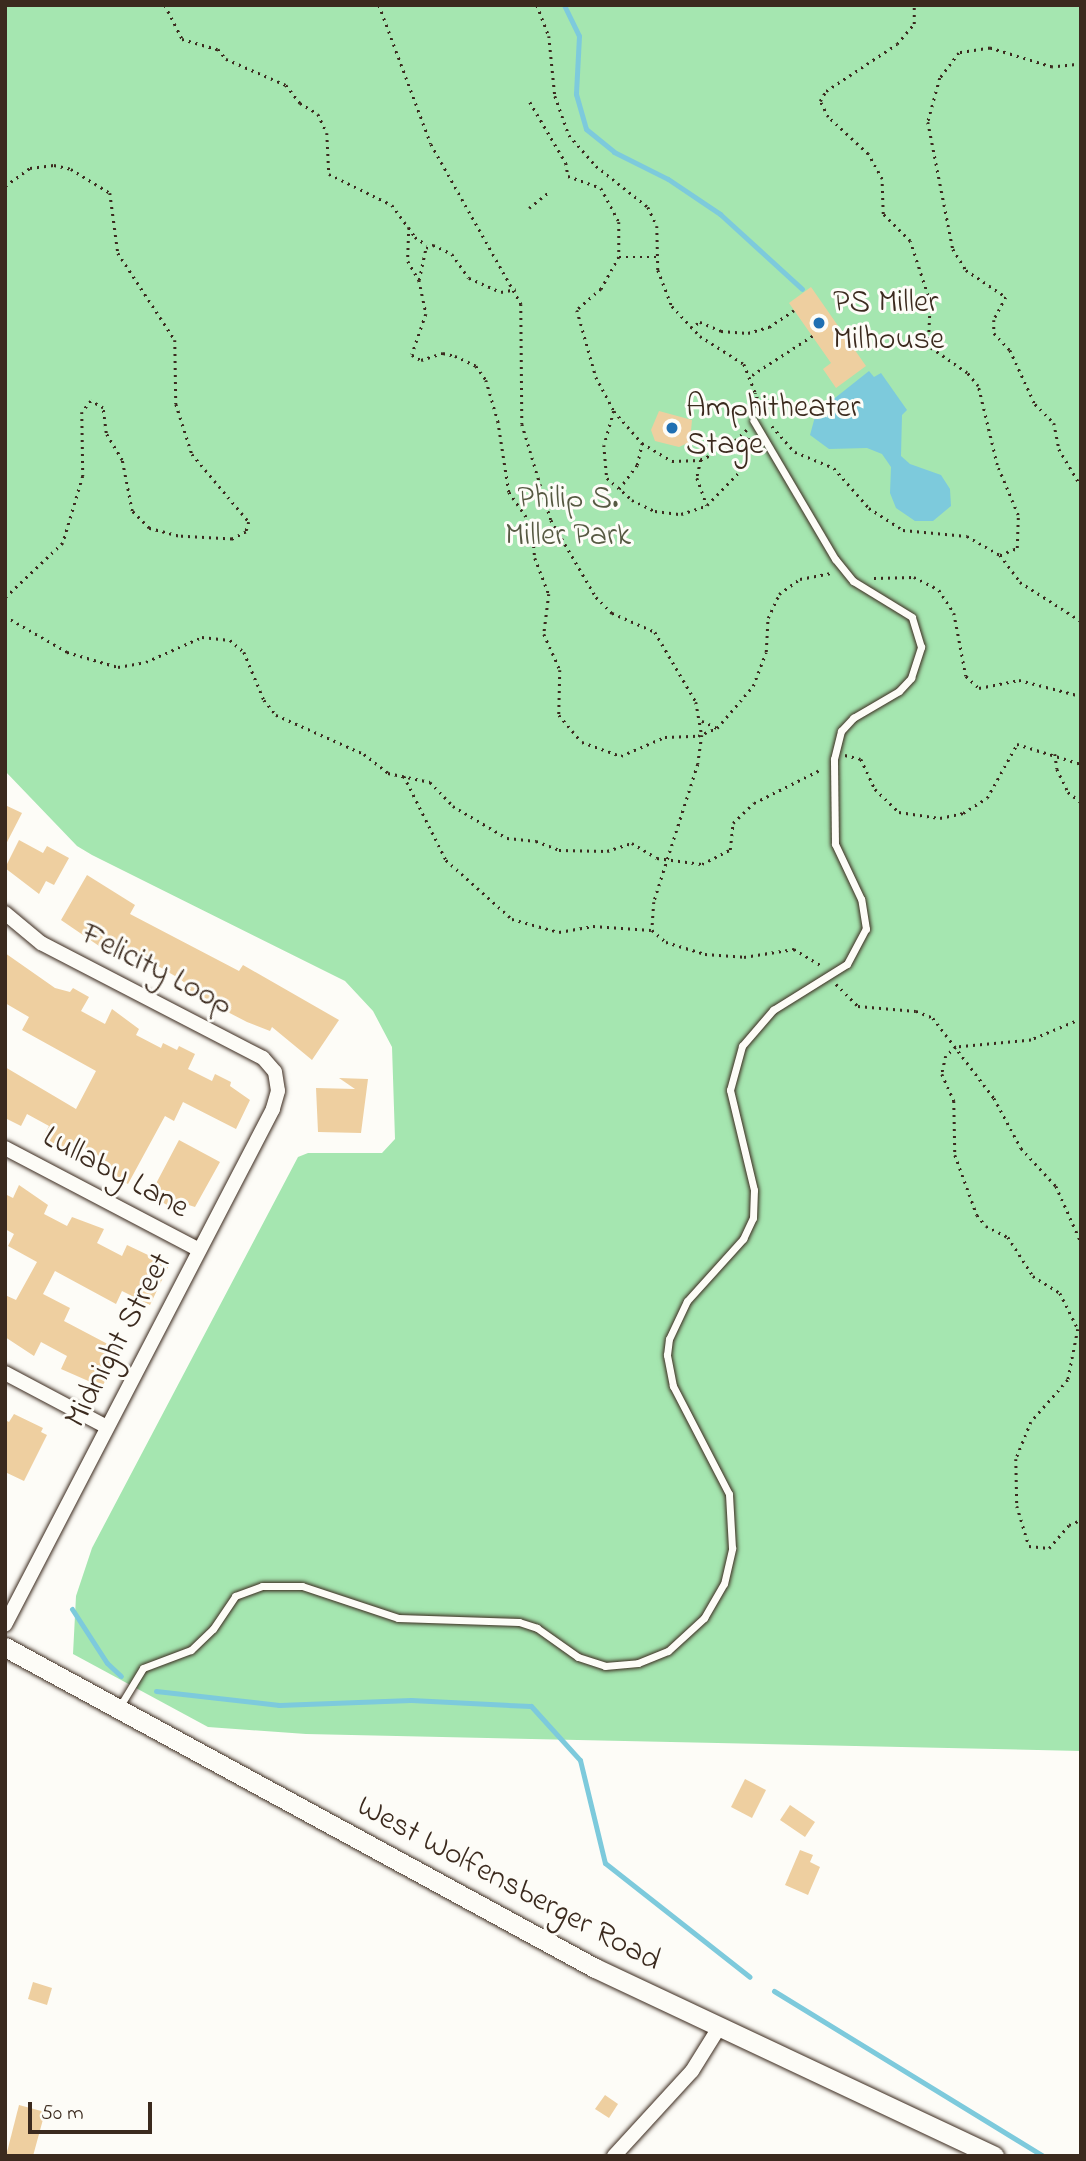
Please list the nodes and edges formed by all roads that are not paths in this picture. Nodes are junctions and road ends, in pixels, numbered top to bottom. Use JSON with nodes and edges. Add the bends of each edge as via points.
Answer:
{"nodes":[{"id":1,"x":753,"y":420,"type":"road end"},
{"id":2,"x":5,"y":913,"type":"edge"},
{"id":3,"x":278,"y":1080,"type":"joint"},
{"id":4,"x":5,"y":1149,"type":"edge"},
{"id":5,"x":200,"y":1250,"type":"junction"},
{"id":6,"x":5,"y":1373,"type":"edge"},
{"id":7,"x":107,"y":1427,"type":"junction"},
{"id":8,"x":5,"y":1625,"type":"edge"},
{"id":9,"x":5,"y":1647,"type":"edge"},
{"id":10,"x":119,"y":1709,"type":"junction"},
{"id":11,"x":720,"y":2026,"type":"junction"},
{"id":12,"x":614,"y":2156,"type":"edge"},
{"id":13,"x":994,"y":2156,"type":"edge"}],
"edges":[{"from":1,"to":10,"type":"lane","via":[[845,573],[902,607],[918,630],[921,647],[911,678],[899,691],[846,723],[835,759],[835,844],[861,899],[866,929],[858,952],[830,976],[773,1010],[741,1046],[730,1090],[754,1190],[753,1218],[727,1258],[687,1301],[669,1339],[673,1386],[718,1465],[733,1511],[733,1548],[724,1584],[692,1632],[654,1657],[606,1666],[578,1657],[537,1628],[519,1622],[398,1618],[302,1587],[275,1584],[235,1596],[213,1629],[191,1650],[143,1668]]},
{"from":2,"to":3,"type":"street","name":"Felicity Loop","via":[[41,943],[263,1059]]},
{"from":3,"to":5,"type":"street","name":"Midnight Street","via":[[274,1109]]},
{"from":4,"to":5,"type":"street","name":"Lullaby Lane"},
{"from":5,"to":7,"type":"street","name":"Midnight Street"},
{"from":6,"to":7,"type":"street"},
{"from":7,"to":8,"type":"street","name":"Midnight Street"},
{"from":9,"to":10,"type":"main road","name":"West Wolfensberger Road"},
{"from":10,"to":11,"type":"main road","name":"West Wolfensberger Road","via":[[512,1925]]},
{"from":11,"to":12,"type":"street","via":[[692,2071]]},
{"from":11,"to":13,"type":"main road","name":"West Wolfensberger Road"}]}
